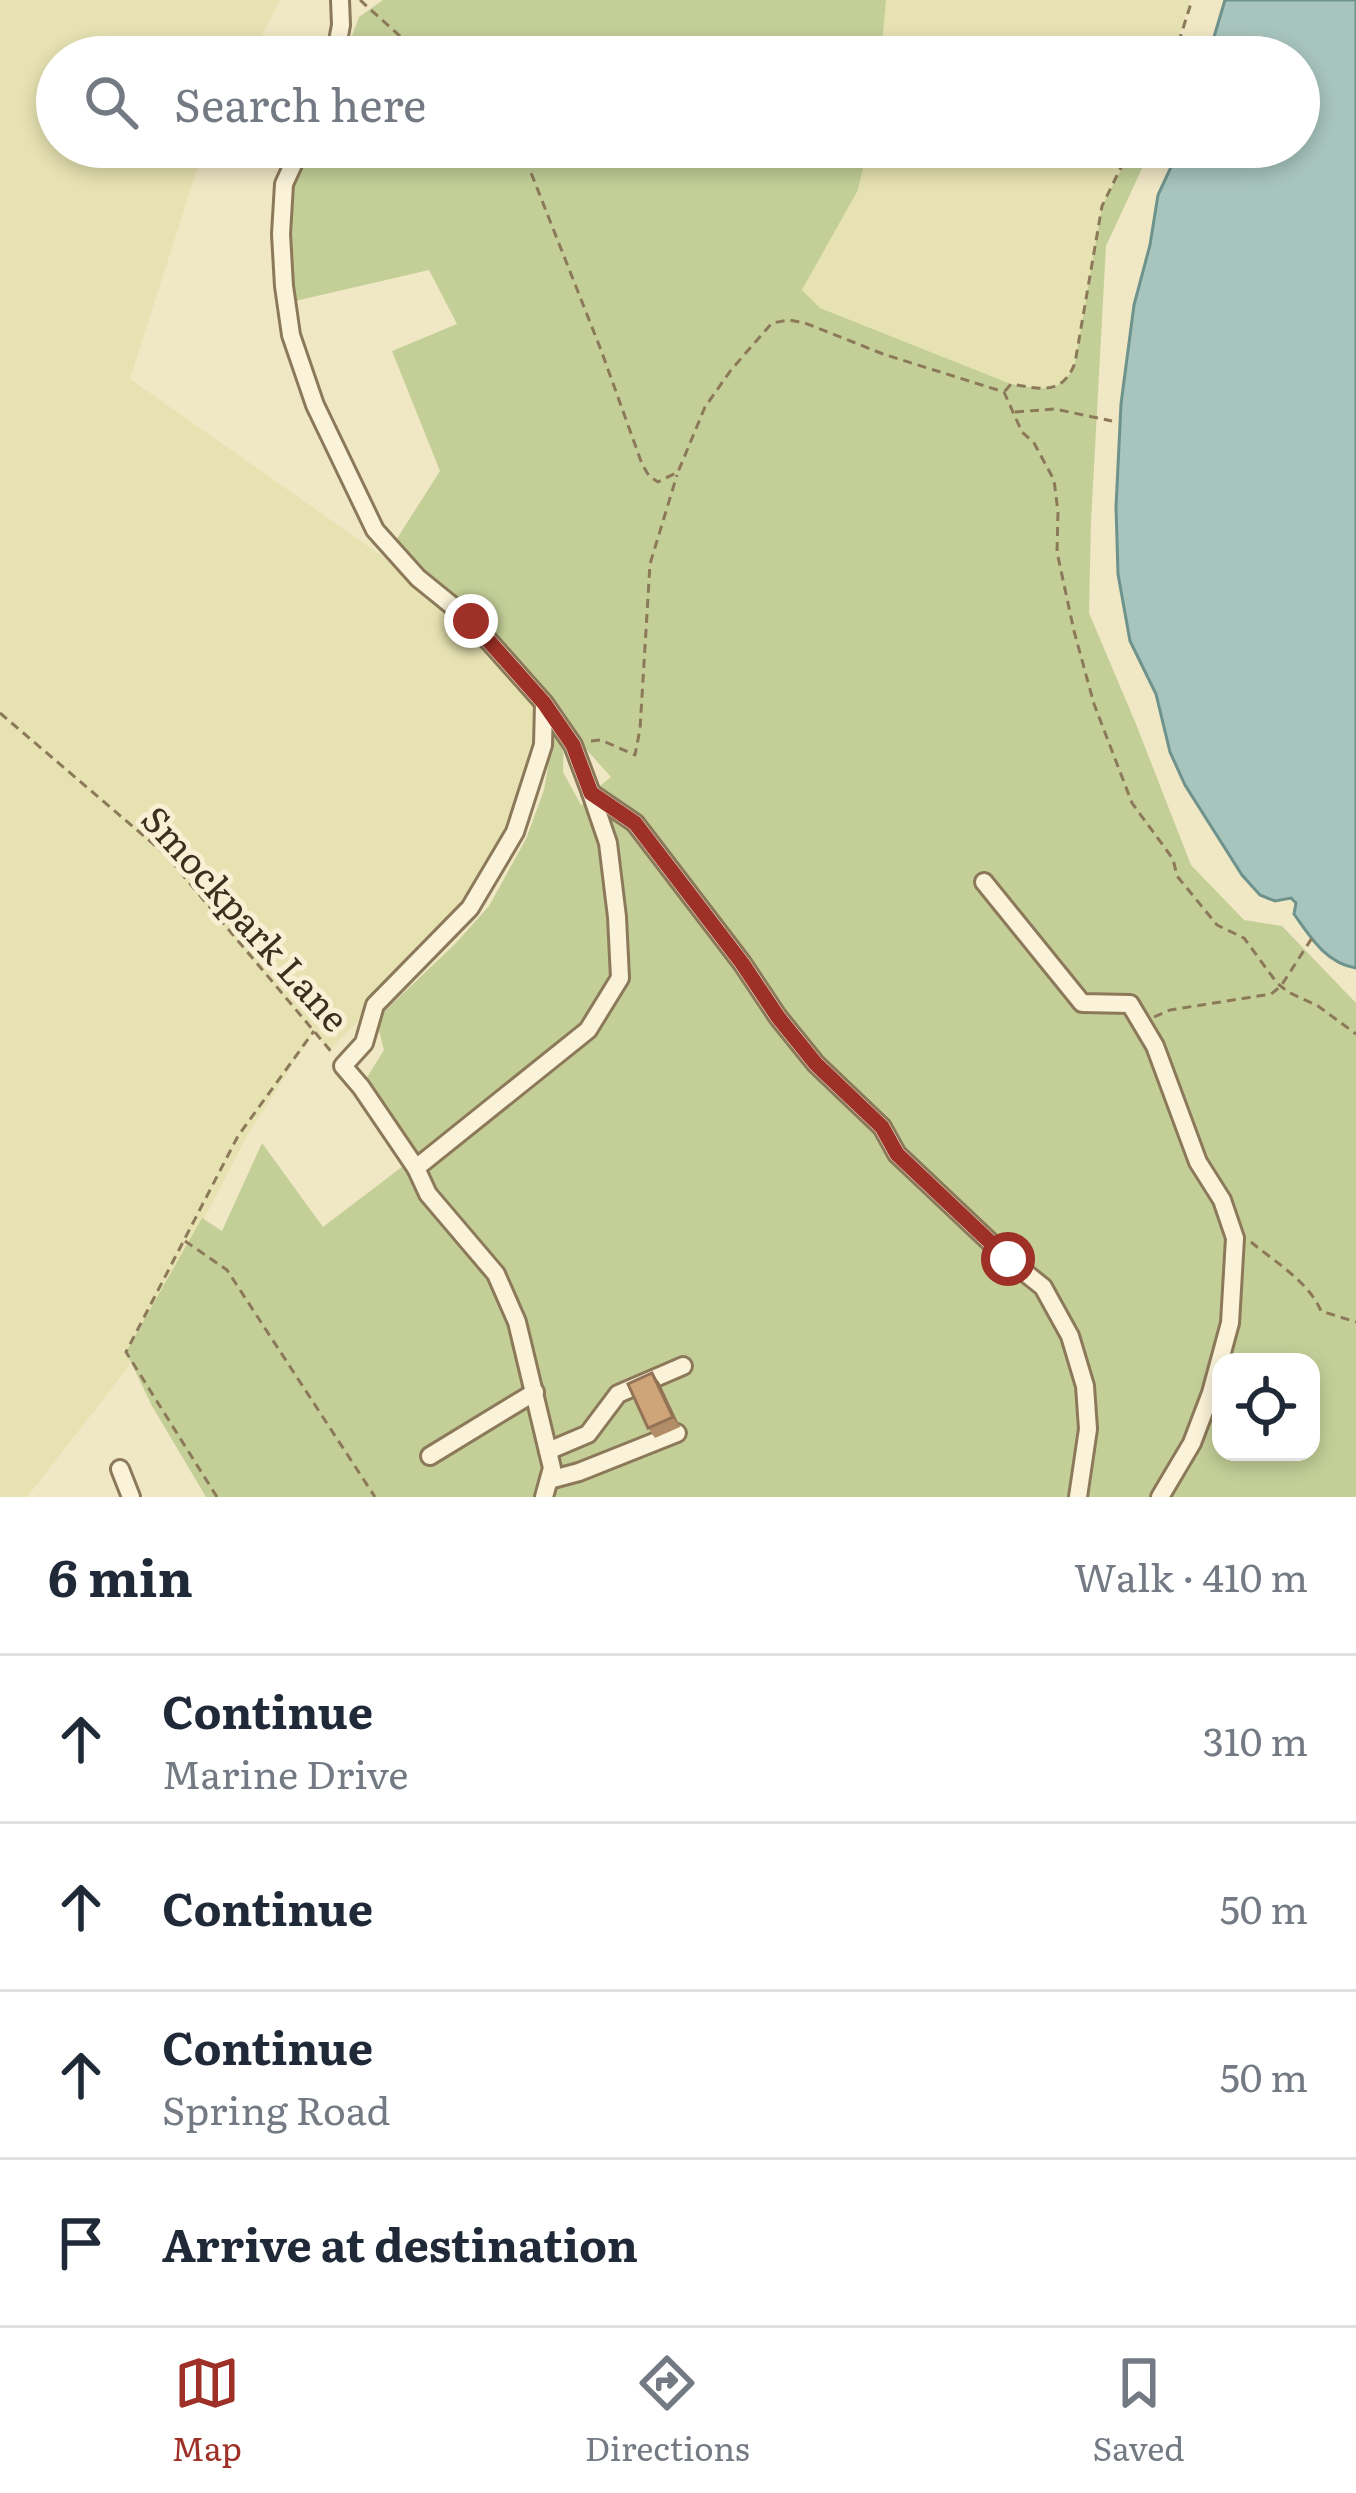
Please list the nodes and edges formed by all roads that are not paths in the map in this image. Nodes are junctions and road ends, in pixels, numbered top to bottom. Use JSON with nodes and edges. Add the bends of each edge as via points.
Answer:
{"nodes":[{"id":1,"x":340,"y":0,"type":"edge"},
{"id":2,"x":339,"y":36,"type":"edge"},
{"id":3,"x":291,"y":168,"type":"edge"},
{"id":4,"x":544,"y":703,"type":"junction"},
{"id":5,"x":591,"y":793,"type":"junction"},
{"id":6,"x":983,"y":882,"type":"dead end"},
{"id":7,"x":416,"y":1168,"type":"junction"},
{"id":8,"x":683,"y":1366,"type":"dead end"},
{"id":9,"x":535,"y":1392,"type":"junction"},
{"id":10,"x":594,"y":1429,"type":"junction"},
{"id":11,"x":677,"y":1433,"type":"dead end"},
{"id":12,"x":548,"y":1450,"type":"junction"},
{"id":13,"x":430,"y":1456,"type":"dead end"},
{"id":14,"x":607,"y":1461,"type":"junction"},
{"id":15,"x":120,"y":1469,"type":"dead end"},
{"id":16,"x":546,"y":1488,"type":"edge"},
{"id":17,"x":131,"y":1497,"type":"edge"},
{"id":18,"x":1078,"y":1497,"type":"edge"},
{"id":19,"x":1160,"y":1497,"type":"edge"}],
"edges":[{"from":1,"to":2,"type":"street"},
{"from":3,"to":4,"type":"street","via":[[282,252],[291,335],[314,404],[375,530]]},
{"from":4,"to":5,"type":"street","via":[[573,745]]},
{"from":4,"to":7,"type":"street","via":[[543,745],[515,832],[470,908],[375,1005],[364,1043],[343,1066]]},
{"from":5,"to":7,"type":"street","via":[[608,843],[620,978],[588,1030]]},
{"from":5,"to":18,"type":"street","via":[[635,823],[778,1017],[882,1127],[897,1154],[1043,1287],[1085,1386]]},
{"from":6,"to":19,"type":"street","via":[[1082,1003],[1130,1004],[1235,1238],[1230,1323],[1211,1393]]},
{"from":7,"to":9,"type":"street","via":[[428,1194],[496,1274]]},
{"from":8,"to":10,"type":"street","via":[[618,1394]]},
{"from":9,"to":12,"type":"street"},
{"from":9,"to":13,"type":"street"},
{"from":10,"to":12,"type":"street"},
{"from":10,"to":14,"type":"street"},
{"from":11,"to":14,"type":"street"},
{"from":12,"to":16,"type":"street"},
{"from":14,"to":16,"type":"street"},
{"from":15,"to":17,"type":"street"}]}
